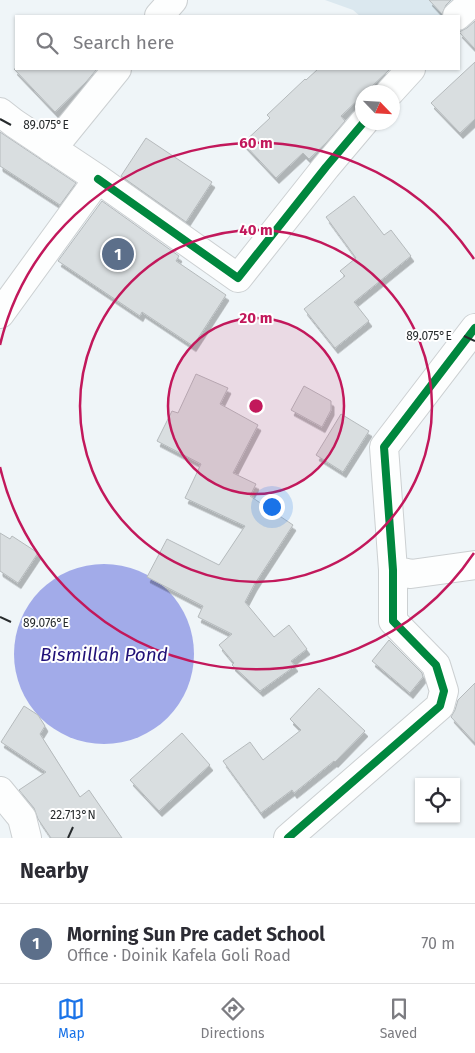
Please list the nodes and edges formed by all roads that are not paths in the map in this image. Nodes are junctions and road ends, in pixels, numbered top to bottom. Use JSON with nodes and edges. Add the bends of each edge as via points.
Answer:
{"nodes":[{"id":1,"x":173,"y":0,"type":"edge"},
{"id":2,"x":475,"y":0,"type":"edge"},
{"id":3,"x":160,"y":15,"type":"edge"},
{"id":4,"x":458,"y":15,"type":"edge"},
{"id":5,"x":115,"y":70,"type":"edge"},
{"id":6,"x":410,"y":70,"type":"edge"},
{"id":7,"x":396,"y":85,"type":"edge"},
{"id":8,"x":0,"y":112,"type":"edge"},
{"id":9,"x":357,"y":130,"type":"edge"},
{"id":10,"x":52,"y":149,"type":"junction"},
{"id":11,"x":98,"y":179,"type":"junction"},
{"id":12,"x":0,"y":314,"type":"edge"},
{"id":13,"x":475,"y":328,"type":"edge"},
{"id":14,"x":475,"y":565,"type":"edge"},
{"id":15,"x":393,"y":570,"type":"junction"},
{"id":16,"x":0,"y":792,"type":"edge"},
{"id":17,"x":27,"y":838,"type":"edge"},
{"id":18,"x":288,"y":838,"type":"edge"}],
"edges":[{"from":1,"to":3,"type":"street"},
{"from":2,"to":4,"type":"street"},
{"from":5,"to":10,"type":"street"},
{"from":6,"to":7,"type":"street"},
{"from":8,"to":10,"type":"street"},
{"from":9,"to":11,"type":"street","via":[[238,278]]},
{"from":10,"to":11,"type":"street"},
{"from":11,"to":12,"type":"street"},
{"from":13,"to":15,"type":"street","via":[[384,447]]},
{"from":14,"to":15,"type":"street","via":[[411,574]]},
{"from":15,"to":18,"type":"street","via":[[393,621],[436,665],[444,691],[440,706]]},
{"from":16,"to":17,"type":"street","via":[[22,818]]}]}
